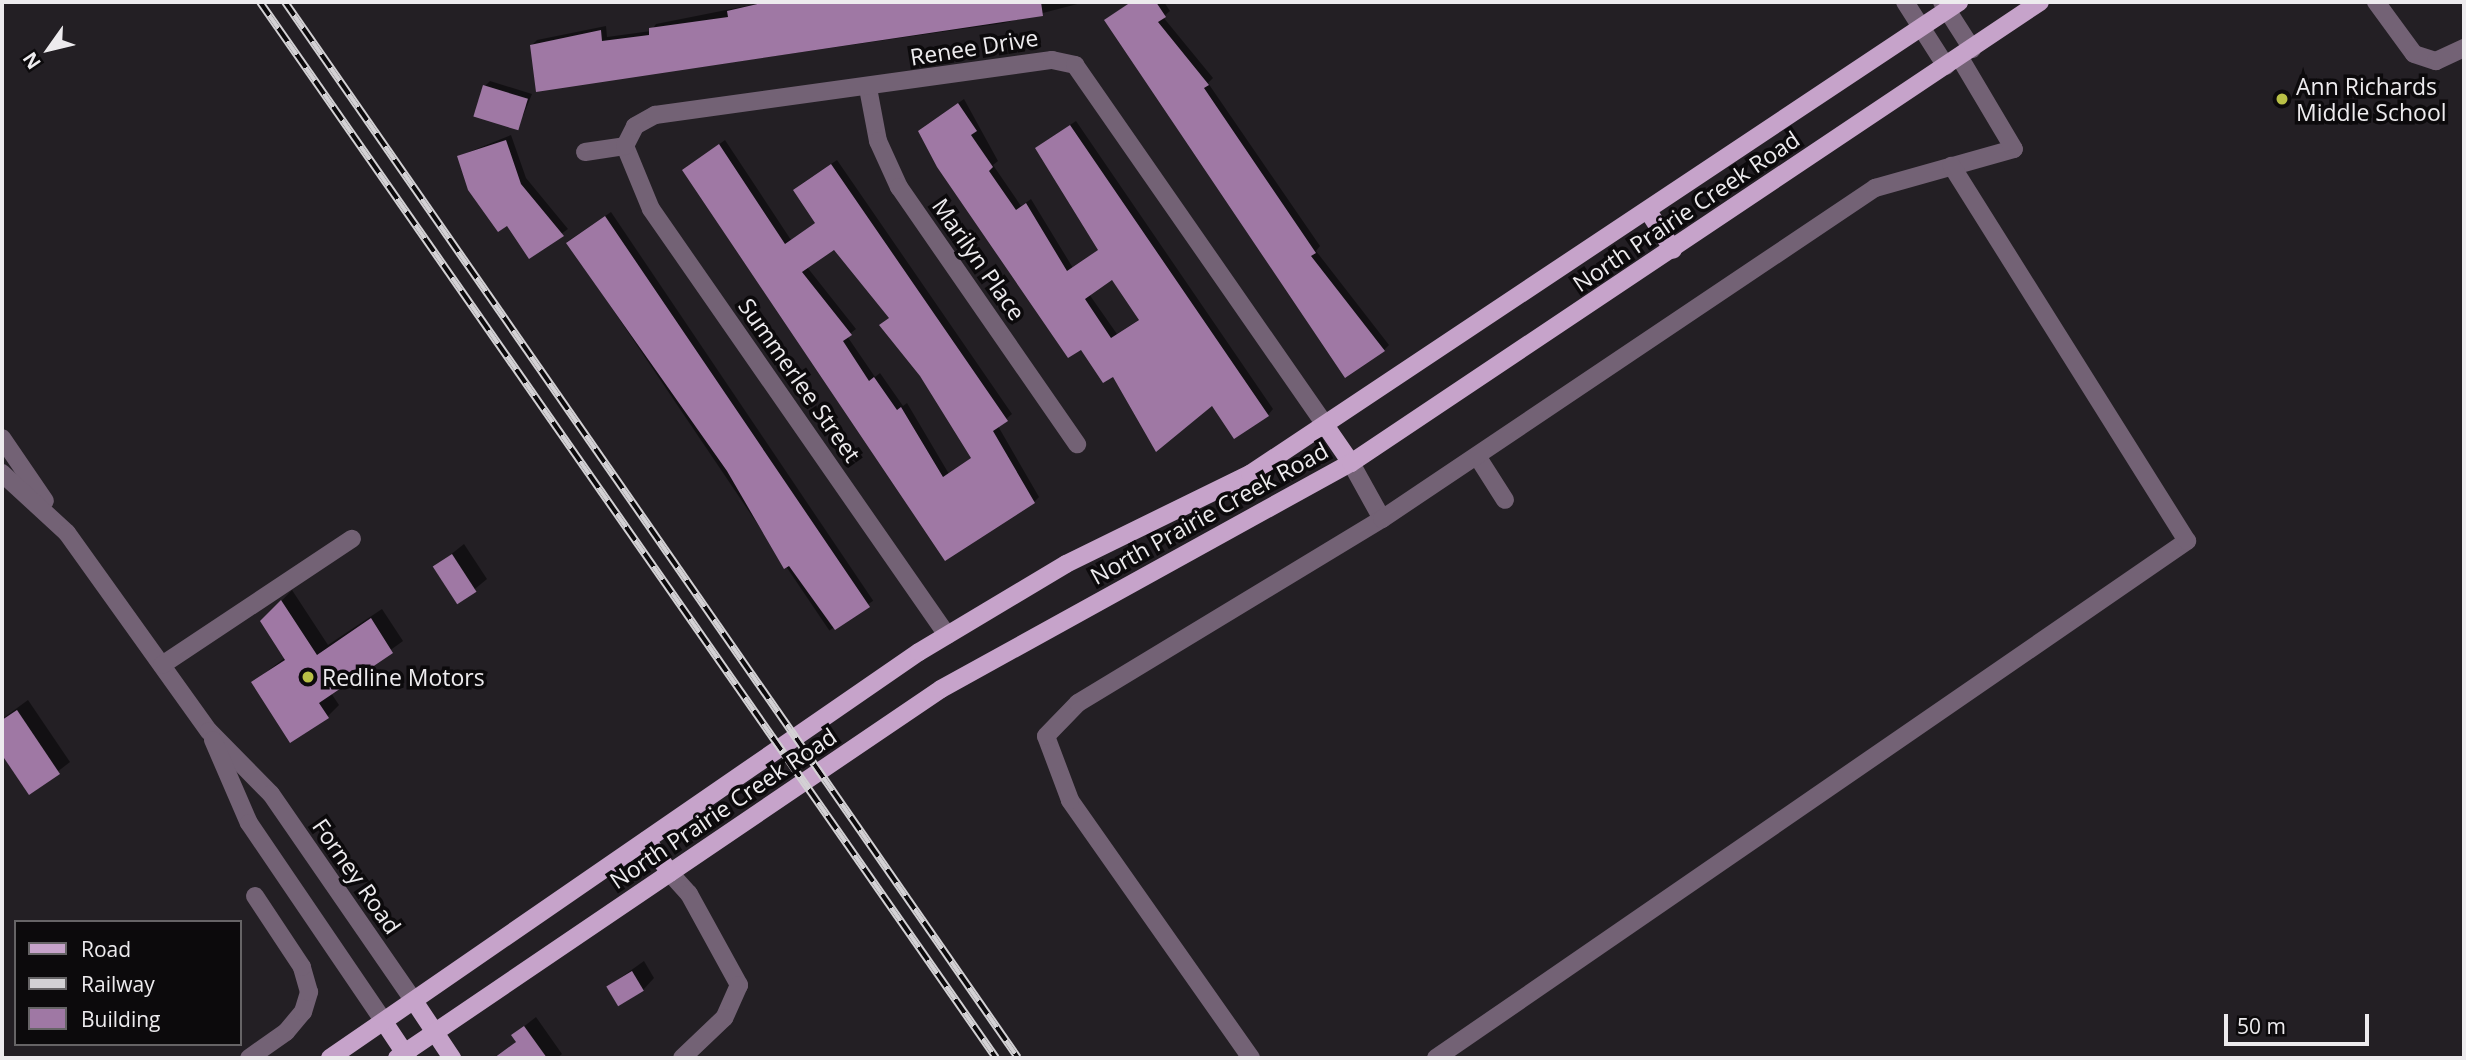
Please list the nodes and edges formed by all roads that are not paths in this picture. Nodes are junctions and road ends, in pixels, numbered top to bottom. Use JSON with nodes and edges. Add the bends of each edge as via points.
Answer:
{"nodes":[{"id":1,"x":1905,"y":2,"type":"edge"},
{"id":2,"x":2040,"y":2,"type":"edge"},
{"id":3,"x":2376,"y":2,"type":"edge"},
{"id":4,"x":1949,"y":4,"type":"edge"},
{"id":5,"x":1923,"y":28,"type":"junction"},
{"id":6,"x":2464,"y":48,"type":"edge"},
{"id":7,"x":1960,"y":58,"type":"junction"},
{"id":8,"x":868,"y":88,"type":"junction"},
{"id":9,"x":625,"y":146,"type":"junction"},
{"id":10,"x":585,"y":152,"type":"dead end"},
{"id":11,"x":1952,"y":166,"type":"junction"},
{"id":12,"x":1648,"y":211,"type":"junction"},
{"id":13,"x":1673,"y":250,"type":"junction"},
{"id":14,"x":1325,"y":425,"type":"junction"},
{"id":15,"x":2,"y":438,"type":"edge"},
{"id":16,"x":1077,"y":444,"type":"dead end"},
{"id":17,"x":1477,"y":456,"type":"junction"},
{"id":18,"x":1351,"y":463,"type":"junction"},
{"id":19,"x":2,"y":473,"type":"edge"},
{"id":20,"x":1505,"y":500,"type":"dead end"},
{"id":21,"x":1382,"y":519,"type":"junction"},
{"id":22,"x":67,"y":533,"type":"junction"},
{"id":23,"x":352,"y":539,"type":"dead end"},
{"id":24,"x":947,"y":635,"type":"junction"},
{"id":25,"x":162,"y":665,"type":"junction"},
{"id":26,"x":209,"y":731,"type":"junction"},
{"id":27,"x":647,"y":840,"type":"junction"},
{"id":28,"x":670,"y":873,"type":"junction"},
{"id":29,"x":255,"y":896,"type":"dead end"},
{"id":30,"x":407,"y":1006,"type":"junction"},
{"id":31,"x":384,"y":1022,"type":"junction"},
{"id":32,"x":435,"y":1033,"type":"junction"},
{"id":33,"x":403,"y":1057,"type":"edge"},
{"id":34,"x":249,"y":1058,"type":"edge"},
{"id":35,"x":330,"y":1058,"type":"edge"},
{"id":36,"x":452,"y":1058,"type":"edge"},
{"id":37,"x":682,"y":1058,"type":"edge"},
{"id":38,"x":1251,"y":1058,"type":"edge"},
{"id":39,"x":1436,"y":1058,"type":"edge"}],
"edges":[{"from":1,"to":5,"type":"street"},
{"from":2,"to":7,"type":"main road","name":"North Prairie Creek Road"},
{"from":3,"to":6,"type":"street","via":[[2414,54],[2436,61]]},
{"from":4,"to":5,"type":"main road","name":"North Prairie Creek Road"},
{"from":4,"to":7,"type":"street"},
{"from":5,"to":7,"type":"street"},
{"from":5,"to":12,"type":"main road","name":"North Prairie Creek Road"},
{"from":7,"to":11,"type":"street","via":[[2014,149]]},
{"from":7,"to":13,"type":"main road","name":"North Prairie Creek Road"},
{"from":8,"to":9,"type":"street","name":"Renee Drive","via":[[656,116],[635,126]]},
{"from":8,"to":14,"type":"street","name":"Renee Drive","via":[[1052,60],[1075,65]]},
{"from":8,"to":16,"type":"street","name":"Marilyn Place","via":[[878,141],[899,187]]},
{"from":9,"to":10,"type":"street"},
{"from":9,"to":24,"type":"street","name":"Summerlee Street","via":[[651,209]]},
{"from":11,"to":17,"type":"street","via":[[1875,188]]},
{"from":11,"to":39,"type":"street","via":[[2187,541]]},
{"from":12,"to":13,"type":"main road"},
{"from":12,"to":14,"type":"main road","name":"North Prairie Creek Road"},
{"from":13,"to":18,"type":"main road","name":"North Prairie Creek Road"},
{"from":14,"to":18,"type":"main road"},
{"from":14,"to":24,"type":"main road","name":"North Prairie Creek Road","via":[[1251,474],[1066,564]]},
{"from":15,"to":22,"type":"street","name":"Forney Road"},
{"from":17,"to":20,"type":"street"},
{"from":17,"to":21,"type":"street"},
{"from":18,"to":21,"type":"street"},
{"from":18,"to":28,"type":"main road","name":"North Prairie Creek Road","via":[[941,689]]},
{"from":19,"to":22,"type":"street","name":"Forney Road"},
{"from":21,"to":38,"type":"street","via":[[1078,703],[1046,736],[1070,800]]},
{"from":22,"to":25,"type":"street","name":"Forney Road"},
{"from":23,"to":25,"type":"street"},
{"from":24,"to":27,"type":"main road","name":"North Prairie Creek Road"},
{"from":25,"to":26,"type":"street","name":"Forney Road"},
{"from":26,"to":30,"type":"street","name":"Forney Road","via":[[271,794]]},
{"from":26,"to":31,"type":"street","name":"Forney Road","via":[[249,823]]},
{"from":27,"to":28,"type":"main road"},
{"from":27,"to":30,"type":"main road","name":"North Prairie Creek Road"},
{"from":28,"to":32,"type":"main road","name":"North Prairie Creek Road"},
{"from":28,"to":37,"type":"street","via":[[689,894],[739,985],[724,1018]]},
{"from":29,"to":34,"type":"street","via":[[302,967],[309,992],[286,1032]]},
{"from":30,"to":31,"type":"main road","name":"North Prairie Creek Road"},
{"from":30,"to":32,"type":"main road","name":"Forney Road"},
{"from":31,"to":33,"type":"main road","name":"Forney Road"},
{"from":31,"to":35,"type":"main road","name":"North Prairie Creek Road"},
{"from":32,"to":33,"type":"main road","name":"North Prairie Creek Road"},
{"from":32,"to":36,"type":"main road","name":"Forney Road"}]}
